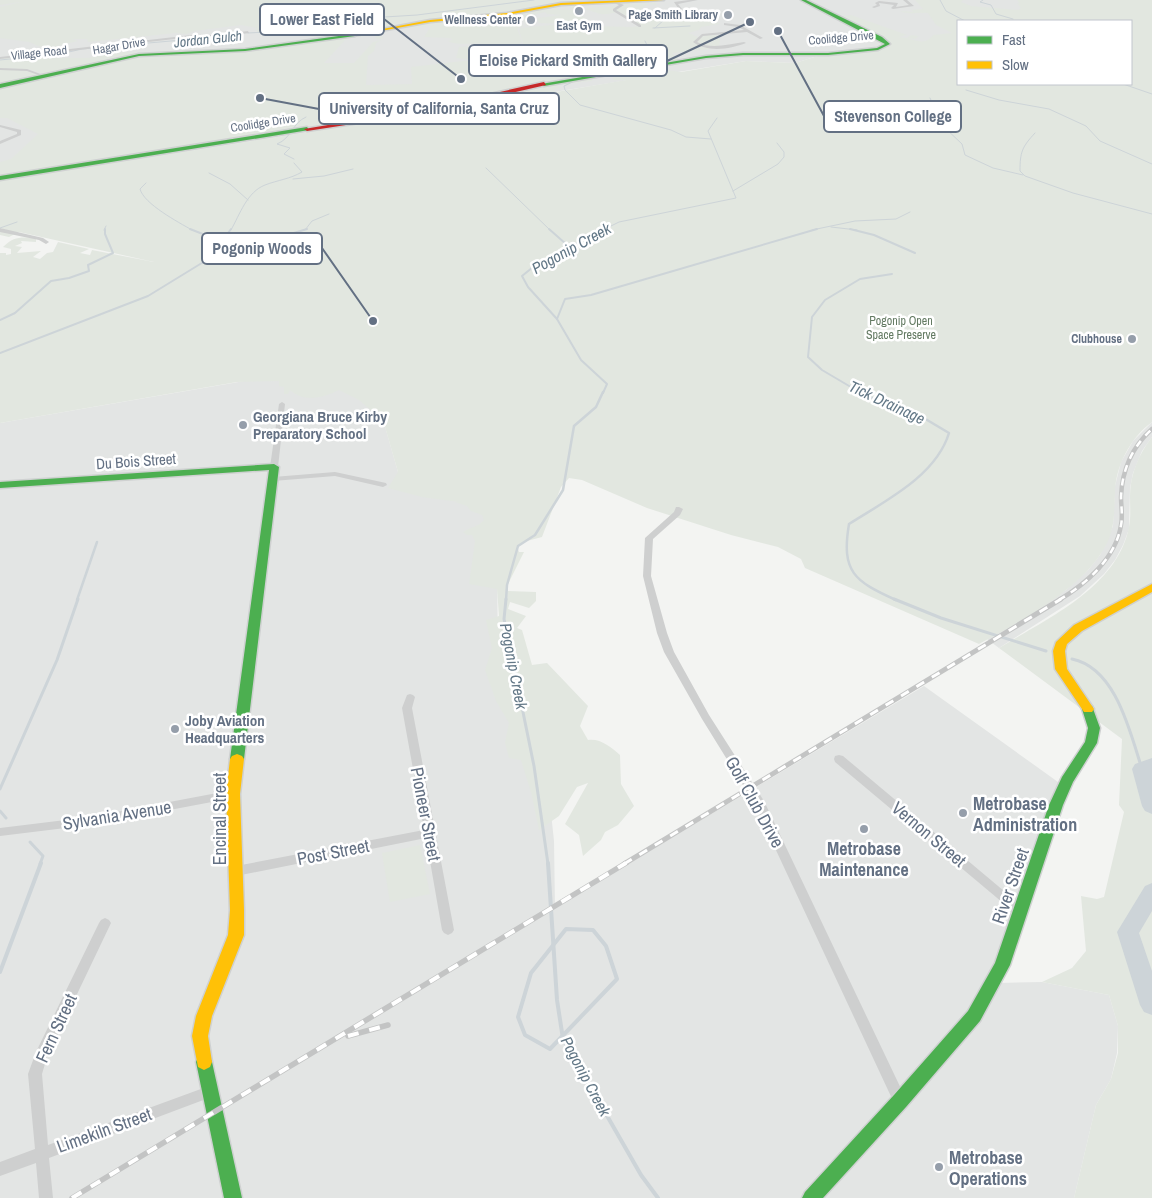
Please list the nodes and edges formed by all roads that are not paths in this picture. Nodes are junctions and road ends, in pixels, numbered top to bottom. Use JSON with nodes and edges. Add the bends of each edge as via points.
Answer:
{"nodes":[{"id":1,"x":662,"y":0,"type":"edge"},
{"id":2,"x":696,"y":0,"type":"edge"},
{"id":3,"x":803,"y":0,"type":"edge"},
{"id":4,"x":905,"y":0,"type":"edge"},
{"id":5,"x":615,"y":2,"type":"junction"},
{"id":6,"x":874,"y":7,"type":"dead end"},
{"id":7,"x":672,"y":10,"type":"dead end"},
{"id":8,"x":726,"y":24,"type":"dead end"},
{"id":9,"x":640,"y":26,"type":"dead end"},
{"id":10,"x":746,"y":31,"type":"junction"},
{"id":11,"x":248,"y":32,"type":"dead end"},
{"id":12,"x":217,"y":36,"type":"junction"},
{"id":13,"x":761,"y":38,"type":"dead end"},
{"id":14,"x":224,"y":42,"type":"dead end"},
{"id":15,"x":744,"y":43,"type":"dead end"},
{"id":16,"x":0,"y":58,"type":"edge"},
{"id":17,"x":0,"y":69,"type":"edge"},
{"id":18,"x":44,"y":76,"type":"junction"},
{"id":19,"x":0,"y":86,"type":"edge"},
{"id":20,"x":0,"y":126,"type":"edge"},
{"id":21,"x":0,"y":143,"type":"edge"},
{"id":22,"x":0,"y":178,"type":"edge"},
{"id":23,"x":0,"y":230,"type":"edge"},
{"id":24,"x":46,"y":242,"type":"dead end"},
{"id":25,"x":282,"y":404,"type":"dead end"},
{"id":26,"x":274,"y":467,"type":"junction"},
{"id":27,"x":272,"y":479,"type":"junction"},
{"id":28,"x":0,"y":485,"type":"edge"},
{"id":29,"x":383,"y":485,"type":"dead end"},
{"id":30,"x":679,"y":509,"type":"dead end"},
{"id":31,"x":1152,"y":587,"type":"edge"},
{"id":32,"x":410,"y":697,"type":"dead end"},
{"id":33,"x":838,"y":758,"type":"dead end"},
{"id":34,"x":233,"y":794,"type":"junction"},
{"id":35,"x":0,"y":832,"type":"edge"},
{"id":36,"x":429,"y":833,"type":"junction"},
{"id":37,"x":236,"y":871,"type":"junction"},
{"id":38,"x":1020,"y":910,"type":"junction"},
{"id":39,"x":105,"y":923,"type":"dead end"},
{"id":40,"x":448,"y":930,"type":"dead end"},
{"id":41,"x":209,"y":1092,"type":"junction"},
{"id":42,"x":900,"y":1102,"type":"junction"},
{"id":43,"x":42,"y":1153,"type":"junction"},
{"id":44,"x":0,"y":1169,"type":"edge"},
{"id":45,"x":46,"y":1198,"type":"edge"},
{"id":46,"x":233,"y":1198,"type":"edge"},
{"id":47,"x":811,"y":1198,"type":"edge"}],
"edges":[{"from":1,"to":5,"type":"street","name":"Hagar Drive"},
{"from":2,"to":7,"type":"street","via":[[675,3],[681,8]]},
{"from":3,"to":22,"type":"street","name":"Coolidge Drive","via":[[888,44],[828,54],[706,57],[551,82],[424,111]]},
{"from":4,"to":6,"type":"street","via":[[912,6],[893,8],[897,4],[879,2]]},
{"from":5,"to":9,"type":"street","via":[[622,5],[614,10]]},
{"from":5,"to":18,"type":"street","name":"Hagar Drive","via":[[553,5],[507,14],[430,21],[383,33],[232,51],[142,55]]},
{"from":8,"to":10,"type":"street"},
{"from":10,"to":13,"type":"street"},
{"from":10,"to":15,"type":"street","via":[[702,35],[695,42],[712,47]]},
{"from":11,"to":12,"type":"street","name":"Village Road"},
{"from":12,"to":14,"type":"street"},
{"from":12,"to":16,"type":"street","name":"Village Road","via":[[167,38]]},
{"from":17,"to":18,"type":"street","name":"Village Road","via":[[27,70]]},
{"from":18,"to":19,"type":"street","name":"Hagar Drive"},
{"from":20,"to":21,"type":"street","via":[[19,131],[19,135]]},
{"from":23,"to":24,"type":"street","via":[[41,238]]},
{"from":25,"to":26,"type":"street","name":"Encinal Street"},
{"from":26,"to":27,"type":"street","name":"Encinal Street"},
{"from":26,"to":28,"type":"street","name":"Du Bois Street"},
{"from":27,"to":29,"type":"street","via":[[335,474]]},
{"from":27,"to":34,"type":"street","name":"Encinal Street"},
{"from":30,"to":42,"type":"street","name":"Golf Club Drive","via":[[649,538],[647,576],[669,652],[705,717],[759,801]]},
{"from":31,"to":38,"type":"street","name":"River Street","via":[[1078,628],[1062,642],[1059,652],[1061,669],[1088,710],[1093,721],[1093,736],[1056,805]]},
{"from":32,"to":36,"type":"street","name":"Pioneer Street","via":[[407,708]]},
{"from":33,"to":38,"type":"street","name":"Vernon Street"},
{"from":34,"to":35,"type":"street","name":"Sylvania Avenue","via":[[90,822]]},
{"from":34,"to":37,"type":"street","name":"Encinal Street"},
{"from":36,"to":37,"type":"street","name":"Post Street"},
{"from":36,"to":40,"type":"street","name":"Pioneer Street"},
{"from":37,"to":41,"type":"street","name":"Encinal Street","via":[[236,934],[204,1016],[200,1036]]},
{"from":38,"to":42,"type":"street","name":"River Street","via":[[1002,965],[974,1016]]},
{"from":39,"to":43,"type":"street","name":"Fern Street","via":[[35,1074]]},
{"from":41,"to":43,"type":"street","name":"Limekiln Street"},
{"from":41,"to":46,"type":"street","name":"Encinal Street"},
{"from":42,"to":47,"type":"street","name":"River Street"},
{"from":43,"to":44,"type":"street","name":"Limekiln Street"},
{"from":43,"to":45,"type":"street","name":"Fern Street"}]}
